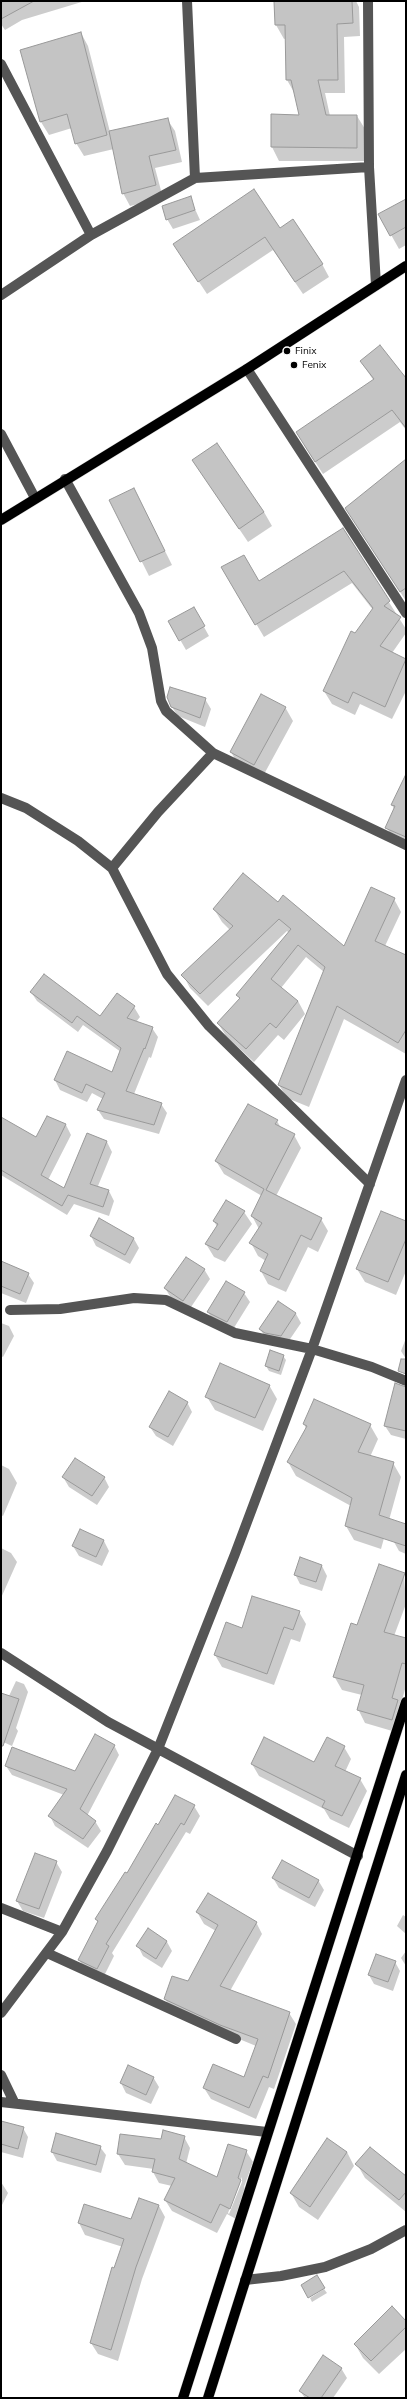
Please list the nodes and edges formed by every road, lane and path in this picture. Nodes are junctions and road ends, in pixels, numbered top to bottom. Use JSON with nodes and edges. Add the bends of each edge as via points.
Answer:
{"nodes":[{"id":1,"x":187,"y":1,"type":"edge"},
{"id":2,"x":368,"y":1,"type":"edge"},
{"id":3,"x":1,"y":64,"type":"edge"},
{"id":4,"x":369,"y":167,"type":"junction"},
{"id":5,"x":195,"y":178,"type":"junction"},
{"id":6,"x":91,"y":234,"type":"junction"},
{"id":7,"x":406,"y":266,"type":"edge"},
{"id":8,"x":376,"y":285,"type":"junction"},
{"id":9,"x":1,"y":295,"type":"edge"},
{"id":10,"x":247,"y":369,"type":"junction"},
{"id":11,"x":1,"y":434,"type":"edge"},
{"id":12,"x":65,"y":479,"type":"junction"},
{"id":13,"x":35,"y":498,"type":"junction"},
{"id":14,"x":1,"y":520,"type":"edge"},
{"id":15,"x":406,"y":613,"type":"edge"},
{"id":16,"x":213,"y":753,"type":"junction"},
{"id":17,"x":1,"y":798,"type":"edge"},
{"id":18,"x":406,"y":845,"type":"edge"},
{"id":19,"x":112,"y":868,"type":"junction"},
{"id":20,"x":406,"y":1080,"type":"edge"},
{"id":21,"x":370,"y":1184,"type":"junction"},
{"id":22,"x":10,"y":1310,"type":"dead end"},
{"id":23,"x":312,"y":1349,"type":"junction"},
{"id":24,"x":406,"y":1381,"type":"edge"},
{"id":25,"x":1,"y":1653,"type":"edge"},
{"id":26,"x":406,"y":1702,"type":"edge"},
{"id":27,"x":158,"y":1749,"type":"junction"},
{"id":28,"x":406,"y":1775,"type":"edge"},
{"id":29,"x":358,"y":1856,"type":"junction"},
{"id":30,"x":1,"y":1908,"type":"edge"},
{"id":31,"x":62,"y":1932,"type":"junction"},
{"id":32,"x":47,"y":1953,"type":"junction"},
{"id":33,"x":1,"y":2013,"type":"edge"},
{"id":34,"x":236,"y":2039,"type":"dead end"},
{"id":35,"x":1,"y":2075,"type":"edge"},
{"id":36,"x":1,"y":2102,"type":"edge"},
{"id":37,"x":14,"y":2102,"type":"junction"},
{"id":38,"x":267,"y":2132,"type":"junction"},
{"id":39,"x":406,"y":2230,"type":"edge"},
{"id":40,"x":245,"y":2280,"type":"junction"},
{"id":41,"x":183,"y":2398,"type":"edge"},
{"id":42,"x":208,"y":2398,"type":"edge"}],
"edges":[{"from":1,"to":5,"type":"street"},
{"from":2,"to":4,"type":"street"},
{"from":3,"to":6,"type":"street"},
{"from":4,"to":5,"type":"street"},
{"from":4,"to":8,"type":"street"},
{"from":5,"to":6,"type":"street"},
{"from":6,"to":9,"type":"street"},
{"from":7,"to":8,"type":"main road"},
{"from":8,"to":10,"type":"main road"},
{"from":10,"to":12,"type":"main road"},
{"from":10,"to":15,"type":"street"},
{"from":11,"to":13,"type":"street"},
{"from":12,"to":13,"type":"main road"},
{"from":12,"to":16,"type":"street","via":[[139,613],[152,648],[163,706]]},
{"from":13,"to":14,"type":"main road"},
{"from":16,"to":18,"type":"street"},
{"from":16,"to":19,"type":"street","via":[[158,812]]},
{"from":17,"to":19,"type":"street","via":[[26,808]]},
{"from":19,"to":21,"type":"street","via":[[167,974],[209,1026]]},
{"from":20,"to":21,"type":"street"},
{"from":21,"to":23,"type":"street"},
{"from":22,"to":23,"type":"street","via":[[60,1309],[134,1298],[166,1300],[235,1332]]},
{"from":23,"to":24,"type":"street","via":[[372,1367]]},
{"from":23,"to":27,"type":"street"},
{"from":25,"to":27,"type":"street","via":[[58,1692]]},
{"from":26,"to":29,"type":"main road"},
{"from":27,"to":29,"type":"street"},
{"from":27,"to":31,"type":"street","via":[[107,1851]]},
{"from":28,"to":40,"type":"main road"},
{"from":29,"to":38,"type":"main road"},
{"from":30,"to":31,"type":"street"},
{"from":31,"to":32,"type":"street"},
{"from":32,"to":33,"type":"street"},
{"from":32,"to":34,"type":"street"},
{"from":35,"to":37,"type":"street"},
{"from":36,"to":37,"type":"street"},
{"from":37,"to":38,"type":"street"},
{"from":38,"to":41,"type":"main road"},
{"from":39,"to":40,"type":"street","via":[[370,2249],[325,2267]]},
{"from":40,"to":42,"type":"main road"}]}
